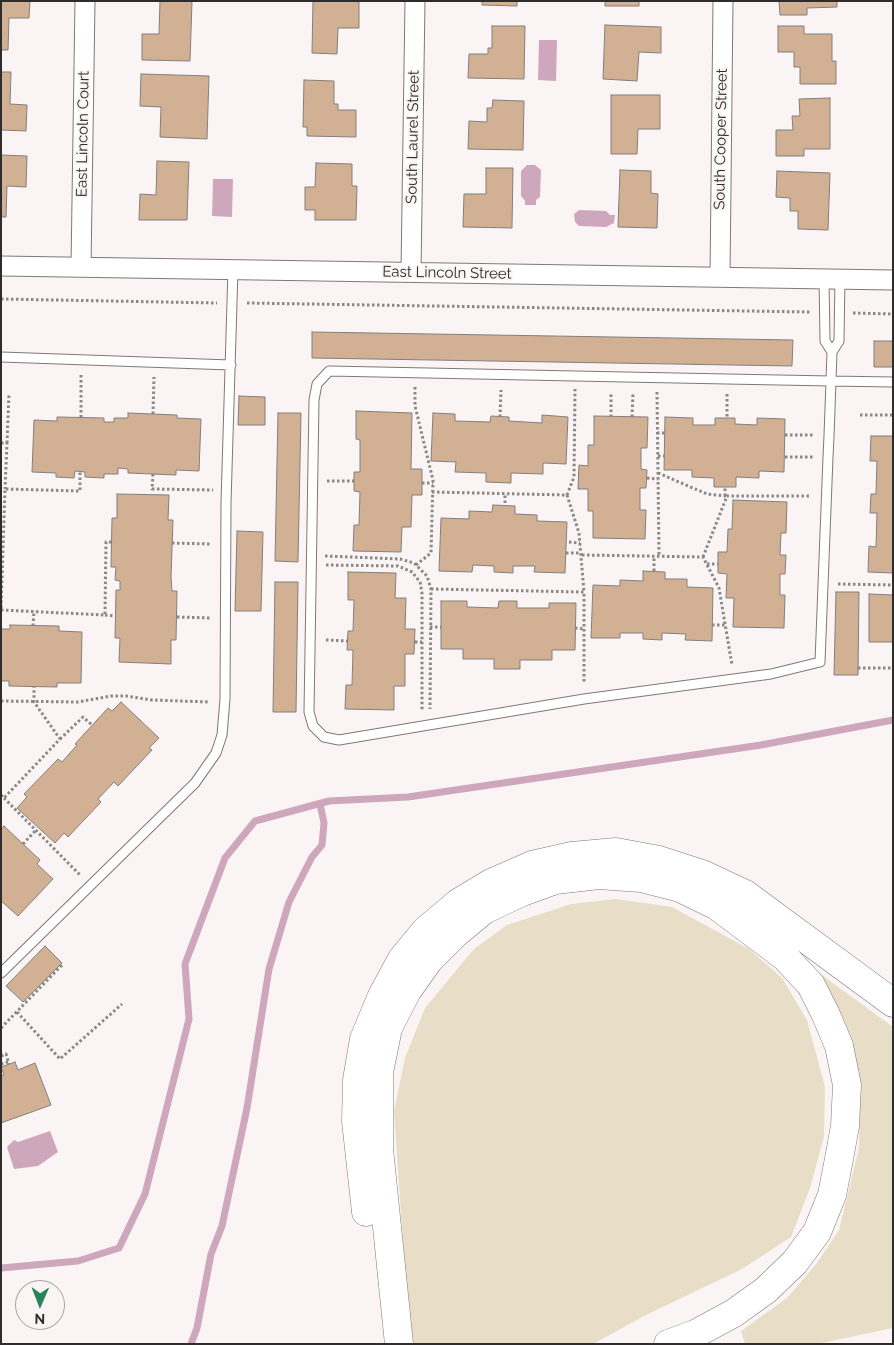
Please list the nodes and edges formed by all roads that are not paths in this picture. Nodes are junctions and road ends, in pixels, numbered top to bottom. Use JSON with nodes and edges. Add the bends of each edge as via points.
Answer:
{"nodes":[{"id":1,"x":85,"y":1,"type":"edge"},
{"id":2,"x":415,"y":1,"type":"edge"},
{"id":3,"x":723,"y":1,"type":"edge"},
{"id":4,"x":1,"y":266,"type":"edge"},
{"id":5,"x":81,"y":267,"type":"junction"},
{"id":6,"x":233,"y":270,"type":"junction"},
{"id":7,"x":411,"y":272,"type":"junction"},
{"id":8,"x":720,"y":277,"type":"junction"},
{"id":9,"x":832,"y":278,"type":"junction"},
{"id":10,"x":893,"y":280,"type":"edge"},
{"id":11,"x":832,"y":352,"type":"junction"},
{"id":12,"x":1,"y":358,"type":"edge"},
{"id":13,"x":231,"y":365,"type":"junction"},
{"id":14,"x":831,"y":381,"type":"junction"},
{"id":15,"x":893,"y":382,"type":"edge"},
{"id":16,"x":1,"y":973,"type":"edge"},
{"id":17,"x":893,"y":1003,"type":"edge"},
{"id":18,"x":382,"y":1344,"type":"edge"},
{"id":19,"x":399,"y":1344,"type":"edge"},
{"id":20,"x":668,"y":1344,"type":"edge"}],
"edges":[{"from":1,"to":5,"type":"street","name":"East Lincoln Court"},
{"from":2,"to":7,"type":"street","name":"South Laurel Street"},
{"from":3,"to":8,"type":"street","name":"South Cooper Street"},
{"from":4,"to":5,"type":"street","name":"East Lincoln Street"},
{"from":5,"to":6,"type":"street","name":"East Lincoln Street"},
{"from":6,"to":7,"type":"street","name":"East Lincoln Street"},
{"from":6,"to":13,"type":"lane"},
{"from":7,"to":8,"type":"street","name":"East Lincoln Street"},
{"from":8,"to":9,"type":"street","name":"East Lincoln Street"},
{"from":9,"to":10,"type":"street","name":"East Lincoln Street"},
{"from":9,"to":11,"type":"lane","via":[[839,341]]},
{"from":9,"to":11,"type":"lane","via":[[825,341]]},
{"from":11,"to":14,"type":"lane"},
{"from":12,"to":13,"type":"lane"},
{"from":13,"to":16,"type":"lane","via":[[225,544],[225,702],[222,736],[216,753],[207,769]]},
{"from":14,"to":14,"type":"lane","via":[[820,662],[771,674],[584,699],[339,740],[331,739],[313,726],[309,712],[314,392],[322,376],[329,371]]},
{"from":14,"to":15,"type":"lane"},
{"from":17,"to":18,"type":"highway","via":[[745,894],[702,874],[659,860],[616,852],[572,856],[532,865],[491,882],[458,903],[426,930],[402,959],[364,1038],[358,1072],[356,1121]]},
{"from":19,"to":20,"type":"highway","via":[[379,1149],[379,1072],[388,1028],[407,991],[429,960],[484,910],[556,880],[599,875],[640,878],[680,888],[717,906],[786,957],[811,985],[826,1015],[839,1046],[847,1085],[845,1126],[832,1195],[817,1232],[795,1262],[766,1290],[734,1314]]}]}
